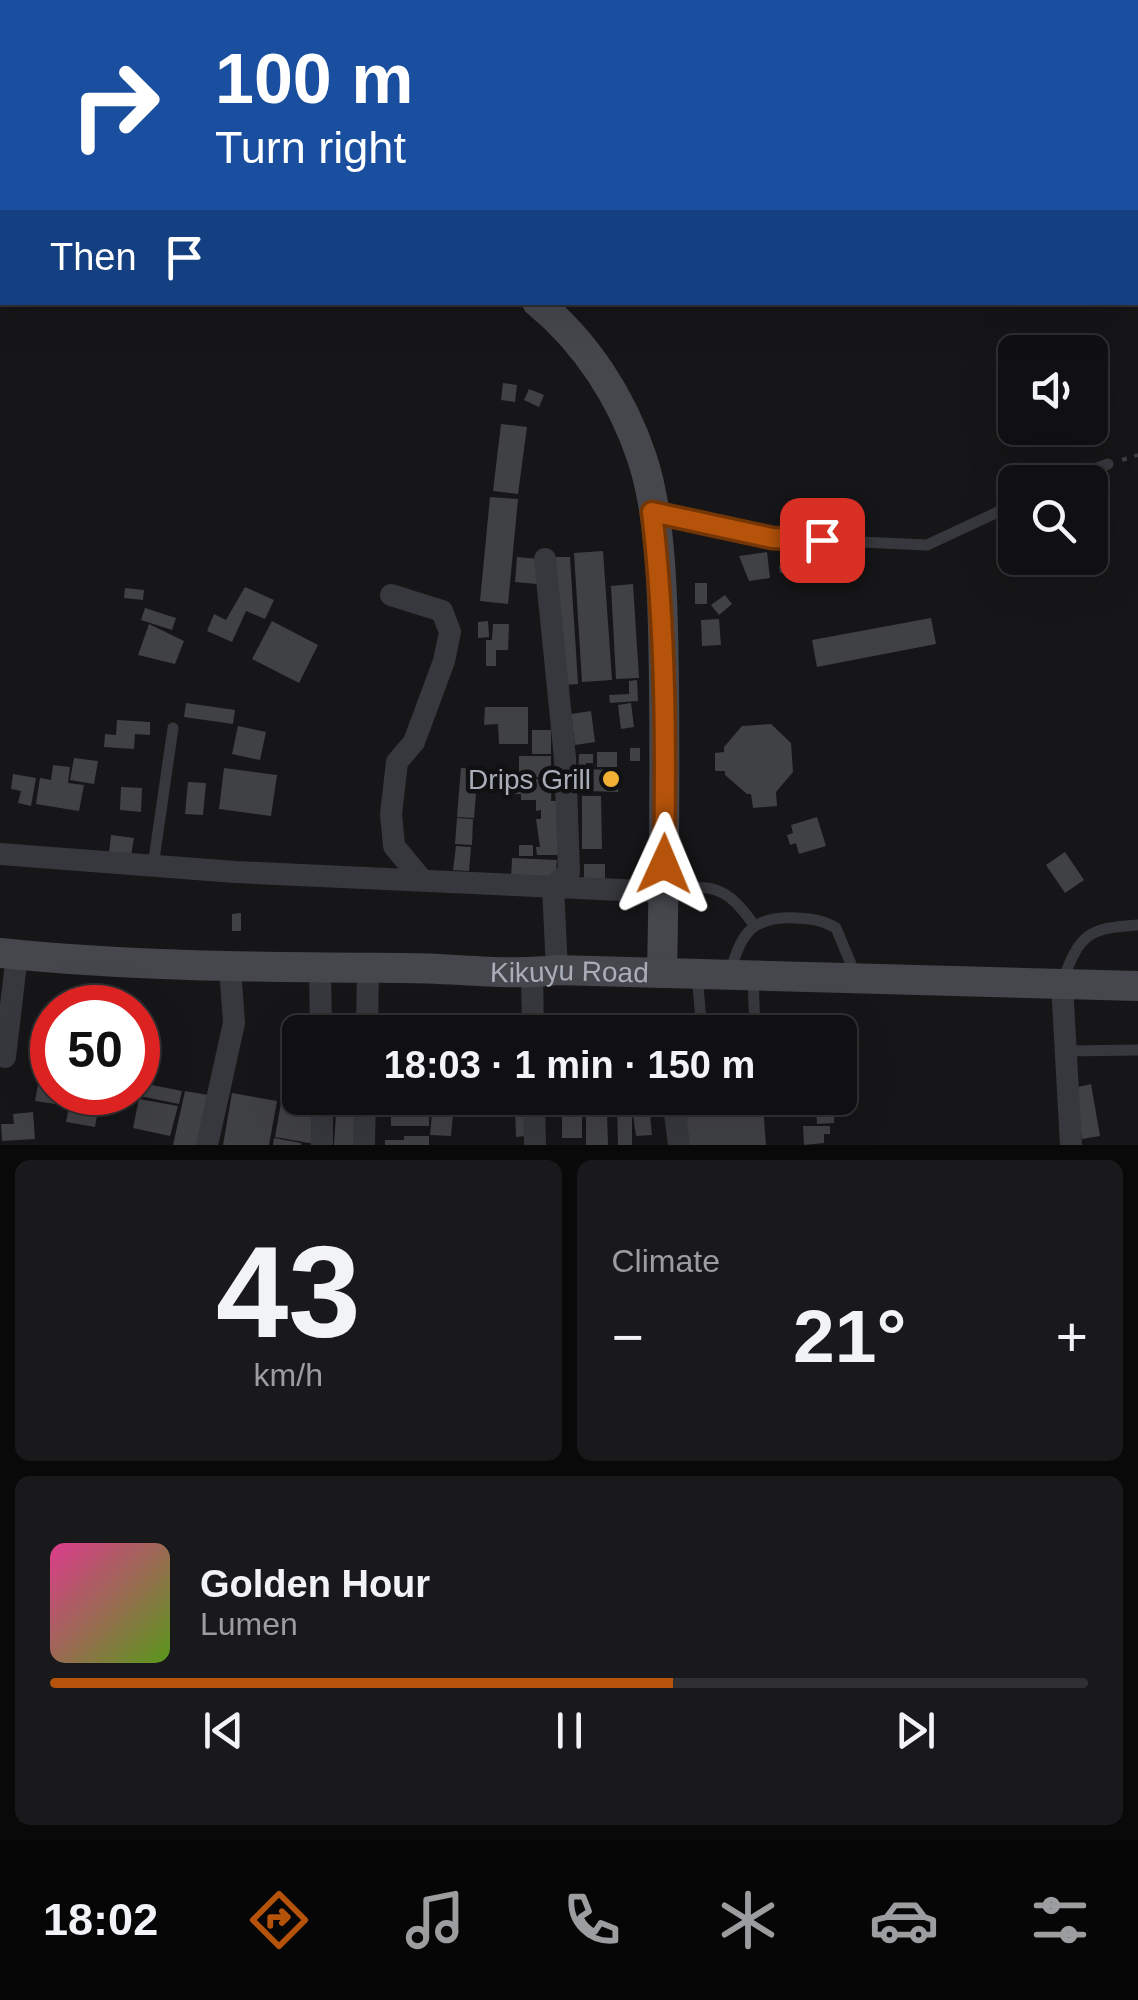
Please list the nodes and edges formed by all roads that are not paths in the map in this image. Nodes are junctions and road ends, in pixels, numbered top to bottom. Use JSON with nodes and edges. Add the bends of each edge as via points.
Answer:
{"nodes":[{"id":1,"x":542,"y":305,"type":"edge"},
{"id":2,"x":652,"y":512,"type":"junction"},
{"id":3,"x":998,"y":512,"type":"edge"},
{"id":4,"x":545,"y":559,"type":"dead end"},
{"id":5,"x":391,"y":595,"type":"dead end"},
{"id":6,"x":173,"y":728,"type":"dead end"},
{"id":7,"x":0,"y":854,"type":"edge"},
{"id":8,"x":153,"y":866,"type":"junction"},
{"id":9,"x":422,"y":880,"type":"junction"},
{"id":10,"x":553,"y":886,"type":"junction"},
{"id":11,"x":664,"y":892,"type":"junction"},
{"id":12,"x":754,"y":925,"type":"junction"},
{"id":13,"x":1138,"y":925,"type":"edge"},
{"id":14,"x":8,"y":954,"type":"edge"},
{"id":15,"x":230,"y":967,"type":"junction"},
{"id":16,"x":320,"y":968,"type":"junction"},
{"id":17,"x":368,"y":968,"type":"junction"},
{"id":18,"x":544,"y":971,"type":"junction"},
{"id":19,"x":662,"y":973,"type":"junction"},
{"id":20,"x":698,"y":974,"type":"junction"},
{"id":21,"x":741,"y":975,"type":"junction"},
{"id":22,"x":857,"y":979,"type":"junction"},
{"id":23,"x":1062,"y":984,"type":"junction"},
{"id":24,"x":1138,"y":986,"type":"edge"},
{"id":25,"x":321,"y":1015,"type":"edge"},
{"id":26,"x":367,"y":1015,"type":"edge"},
{"id":27,"x":536,"y":1015,"type":"edge"},
{"id":28,"x":701,"y":1015,"type":"edge"},
{"id":29,"x":752,"y":1015,"type":"edge"},
{"id":30,"x":1138,"y":1050,"type":"edge"},
{"id":31,"x":1066,"y":1051,"type":"junction"},
{"id":32,"x":6,"y":1057,"type":"dead end"},
{"id":33,"x":322,"y":1115,"type":"edge"},
{"id":34,"x":365,"y":1115,"type":"edge"},
{"id":35,"x":534,"y":1115,"type":"edge"},
{"id":36,"x":675,"y":1115,"type":"edge"},
{"id":37,"x":207,"y":1145,"type":"edge"},
{"id":38,"x":322,"y":1145,"type":"edge"},
{"id":39,"x":364,"y":1145,"type":"edge"},
{"id":40,"x":535,"y":1145,"type":"edge"},
{"id":41,"x":679,"y":1145,"type":"edge"},
{"id":42,"x":1071,"y":1145,"type":"edge"}],
"edges":[{"from":1,"to":2,"type":"main road","via":[[567,326],[613,392],[643,459]]},
{"from":2,"to":3,"type":"lane","via":[[772,538],[927,545]]},
{"from":2,"to":11,"type":"main road","via":[[663,643]]},
{"from":4,"to":10,"type":"street","via":[[569,872]]},
{"from":5,"to":9,"type":"street","via":[[442,612],[450,632],[432,700],[398,762],[391,814],[394,846]]},
{"from":6,"to":8,"type":"lane"},
{"from":7,"to":8,"type":"street"},
{"from":8,"to":9,"type":"street"},
{"from":9,"to":10,"type":"street"},
{"from":10,"to":11,"type":"street"},
{"from":10,"to":18,"type":"street"},
{"from":11,"to":12,"type":"lane","via":[[724,892]]},
{"from":11,"to":19,"type":"main road"},
{"from":12,"to":21,"type":"lane","via":[[743,936]]},
{"from":12,"to":22,"type":"lane","via":[[774,917],[827,922],[844,941]]},
{"from":13,"to":23,"type":"lane","via":[[1110,926],[1083,940]]},
{"from":14,"to":15,"type":"main road","name":"Kikuyu Road"},
{"from":14,"to":32,"type":"street"},
{"from":15,"to":16,"type":"main road","name":"Kikuyu Road"},
{"from":15,"to":37,"type":"street","via":[[234,1022]]},
{"from":16,"to":17,"type":"main road","name":"Kikuyu Road"},
{"from":16,"to":25,"type":"street"},
{"from":17,"to":18,"type":"main road","name":"Kikuyu Road"},
{"from":17,"to":26,"type":"street"},
{"from":18,"to":19,"type":"main road","name":"Kikuyu Road"},
{"from":18,"to":27,"type":"street"},
{"from":19,"to":20,"type":"main road","name":"Kikuyu Road"},
{"from":20,"to":21,"type":"main road","name":"Kikuyu Road"},
{"from":20,"to":28,"type":"lane"},
{"from":21,"to":22,"type":"main road","name":"Kikuyu Road"},
{"from":21,"to":29,"type":"lane"},
{"from":22,"to":23,"type":"main road","name":"Kikuyu Road"},
{"from":23,"to":24,"type":"main road","name":"Kikuyu Road"},
{"from":23,"to":31,"type":"street"},
{"from":30,"to":31,"type":"lane"},
{"from":31,"to":42,"type":"street"},
{"from":33,"to":38,"type":"street"},
{"from":34,"to":39,"type":"street"},
{"from":35,"to":40,"type":"street"},
{"from":36,"to":41,"type":"street"}]}
